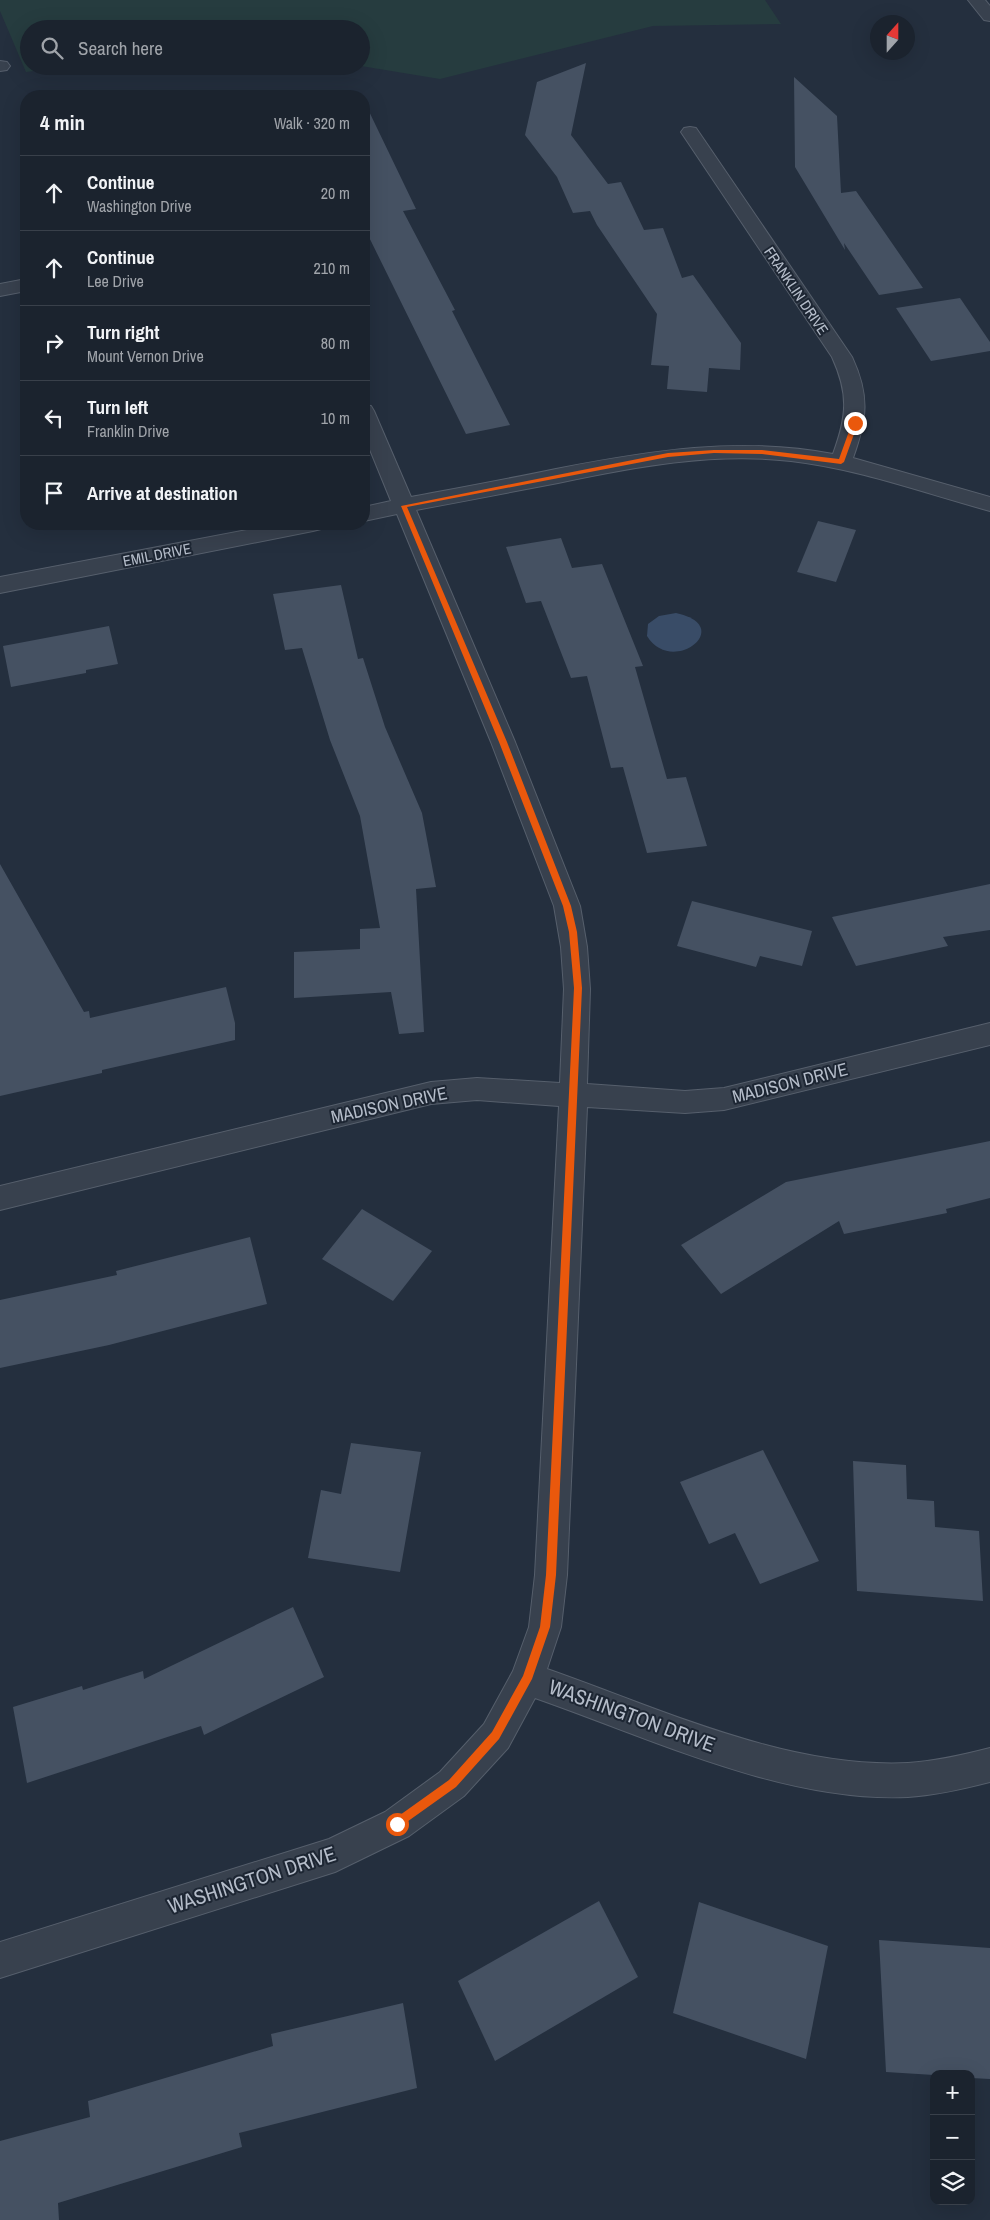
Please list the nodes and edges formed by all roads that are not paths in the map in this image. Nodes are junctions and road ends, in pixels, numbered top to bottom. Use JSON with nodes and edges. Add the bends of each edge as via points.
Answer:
{"nodes":[{"id":1,"x":976,"y":0,"type":"edge"},
{"id":2,"x":990,"y":16,"type":"edge"},
{"id":3,"x":690,"y":132,"type":"dead end"},
{"id":4,"x":20,"y":286,"type":"edge"},
{"id":5,"x":0,"y":290,"type":"edge"},
{"id":6,"x":370,"y":425,"type":"edge"},
{"id":7,"x":841,"y":462,"type":"junction"},
{"id":8,"x":990,"y":504,"type":"edge"},
{"id":9,"x":404,"y":506,"type":"junction"},
{"id":10,"x":370,"y":513,"type":"edge"},
{"id":11,"x":282,"y":530,"type":"edge"},
{"id":12,"x":0,"y":585,"type":"edge"},
{"id":13,"x":990,"y":1034,"type":"edge"},
{"id":14,"x":573,"y":1095,"type":"junction"},
{"id":15,"x":0,"y":1198,"type":"edge"},
{"id":16,"x":527,"y":1679,"type":"junction"},
{"id":17,"x":990,"y":1765,"type":"edge"},
{"id":18,"x":0,"y":1960,"type":"edge"}],
"edges":[{"from":1,"to":2,"type":"street"},
{"from":3,"to":7,"type":"street","name":"FRANKLIN DRIVE","via":[[851,374],[857,412]]},
{"from":4,"to":5,"type":"street"},
{"from":6,"to":9,"type":"street"},
{"from":7,"to":8,"type":"street"},
{"from":7,"to":9,"type":"street","via":[[762,452],[668,455]]},
{"from":9,"to":10,"type":"street"},
{"from":9,"to":14,"type":"street","via":[[503,742],[567,906],[578,988]]},
{"from":11,"to":12,"type":"street","name":"EMIL DRIVE"},
{"from":13,"to":14,"type":"street","name":"MADISON DRIVE","via":[[724,1099],[685,1102]]},
{"from":14,"to":15,"type":"street","name":"MADISON DRIVE","via":[[477,1089],[431,1093]]},
{"from":14,"to":16,"type":"street","via":[[551,1575],[545,1627]]},
{"from":16,"to":17,"type":"street","name":"WASHINGTON DRIVE","via":[[790,1769],[885,1780],[930,1777]]},
{"from":16,"to":18,"type":"street","name":"WASHINGTON DRIVE","via":[[496,1736],[452,1784],[397,1824],[335,1855]]}]}
